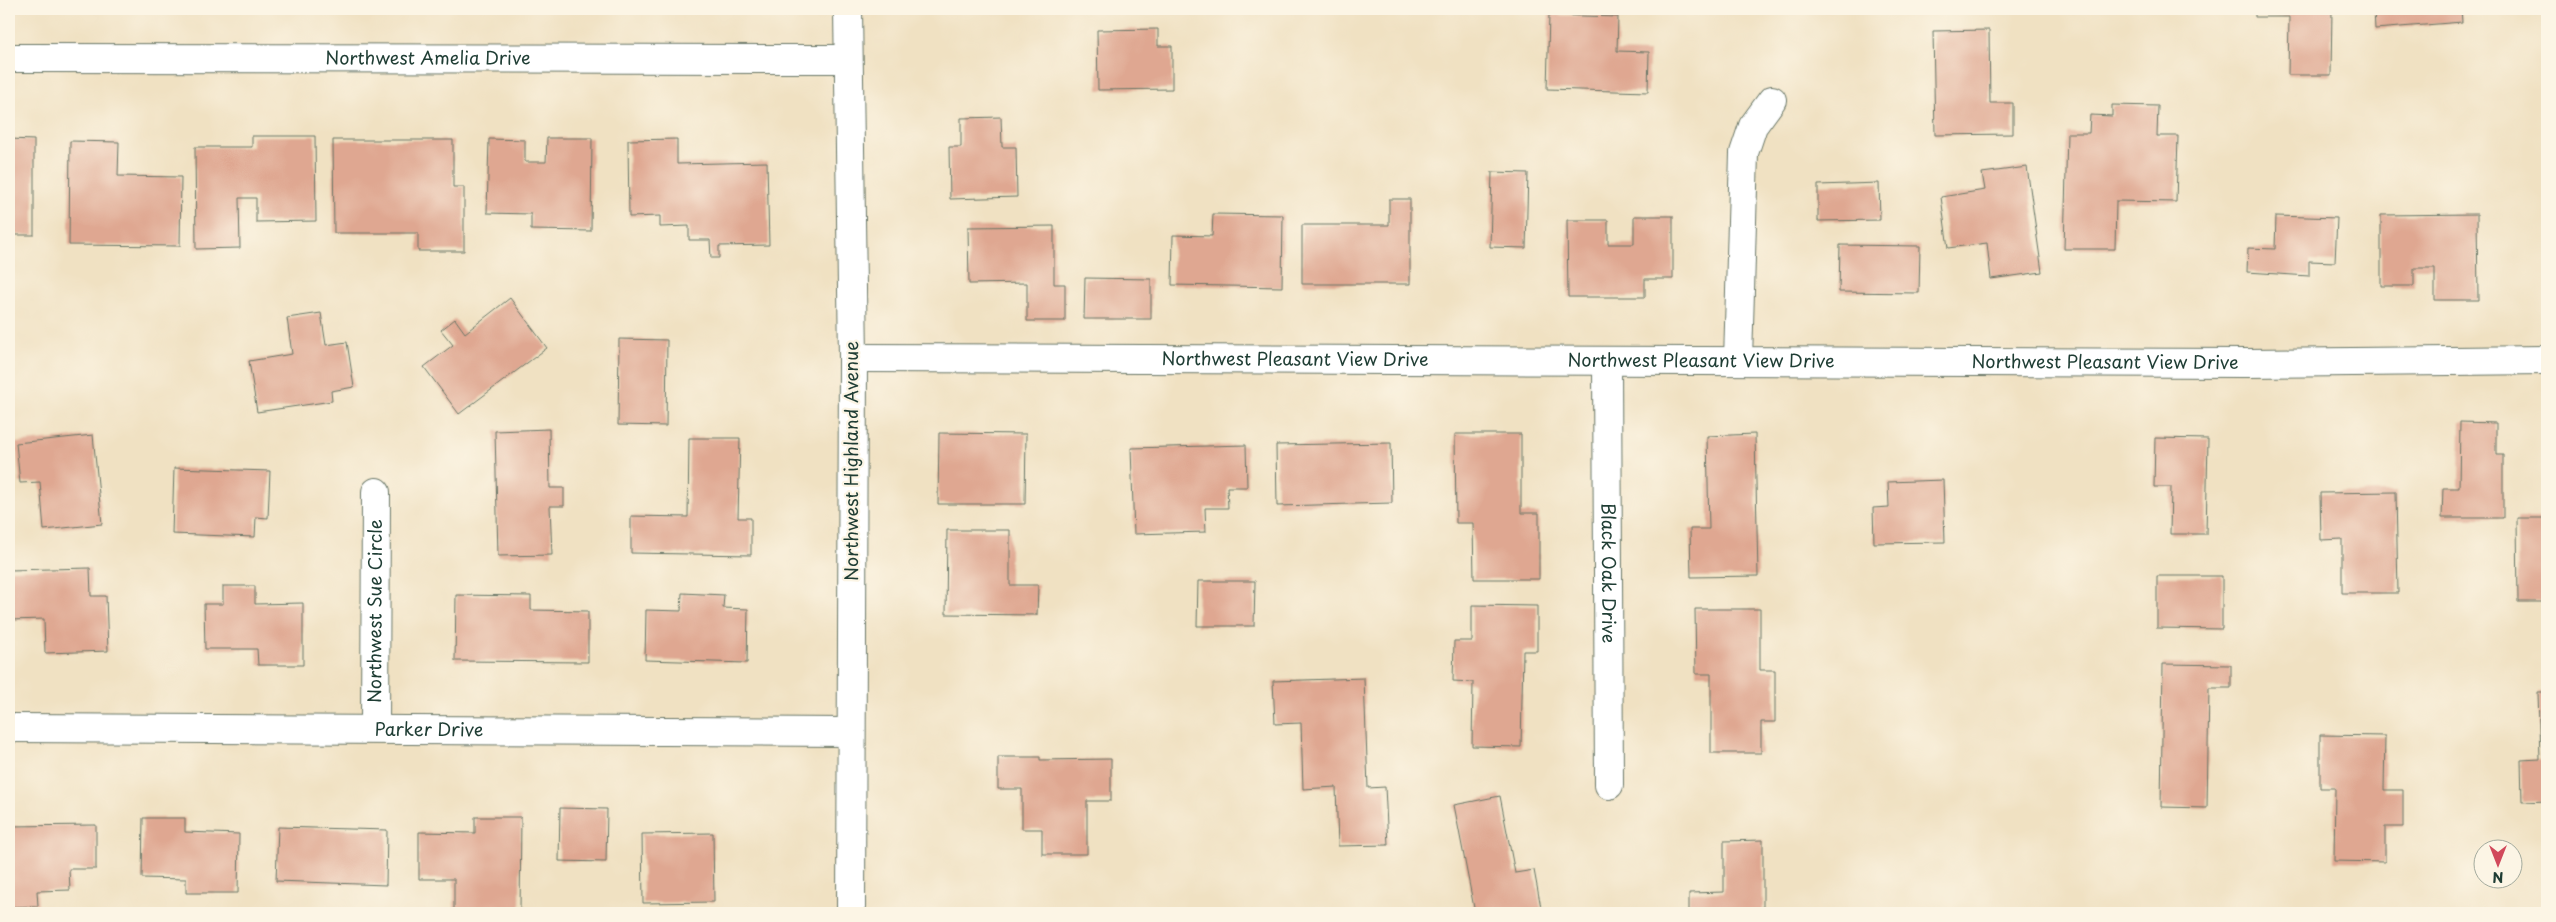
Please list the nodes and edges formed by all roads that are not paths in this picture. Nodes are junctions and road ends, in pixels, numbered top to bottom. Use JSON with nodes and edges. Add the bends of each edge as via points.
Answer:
{"nodes":[{"id":1,"x":848,"y":9,"type":"edge"},
{"id":2,"x":9,"y":58,"type":"edge"},
{"id":3,"x":847,"y":59,"type":"junction"},
{"id":4,"x":1772,"y":100,"type":"dead end"},
{"id":5,"x":853,"y":358,"type":"junction"},
{"id":6,"x":1738,"y":360,"type":"junction"},
{"id":7,"x":2547,"y":360,"type":"edge"},
{"id":8,"x":1607,"y":361,"type":"junction"},
{"id":9,"x":376,"y":492,"type":"dead end"},
{"id":10,"x":9,"y":728,"type":"edge"},
{"id":11,"x":375,"y":730,"type":"junction"},
{"id":12,"x":850,"y":732,"type":"junction"},
{"id":13,"x":1609,"y":785,"type":"dead end"},
{"id":14,"x":851,"y":913,"type":"edge"}],
"edges":[{"from":1,"to":3,"type":"street","name":"Northwest Highland Avenue"},
{"from":2,"to":3,"type":"street","name":"Northwest Amelia Drive"},
{"from":3,"to":5,"type":"street","name":"Northwest Highland Avenue"},
{"from":4,"to":6,"type":"street","via":[[1753,126],[1744,153]]},
{"from":5,"to":8,"type":"street","name":"Northwest Pleasant View Drive"},
{"from":5,"to":12,"type":"street","name":"Northwest Highland Avenue"},
{"from":6,"to":7,"type":"street","name":"Northwest Pleasant View Drive","via":[[2237,363]]},
{"from":6,"to":8,"type":"street","name":"Northwest Pleasant View Drive"},
{"from":8,"to":13,"type":"street","name":"Black Oak Drive"},
{"from":9,"to":11,"type":"street","name":"Northwest Sue Circle"},
{"from":10,"to":11,"type":"street","name":"Parker Drive"},
{"from":11,"to":12,"type":"street","name":"Parker Drive"},
{"from":12,"to":14,"type":"street","name":"Northwest Highland Avenue"}]}
